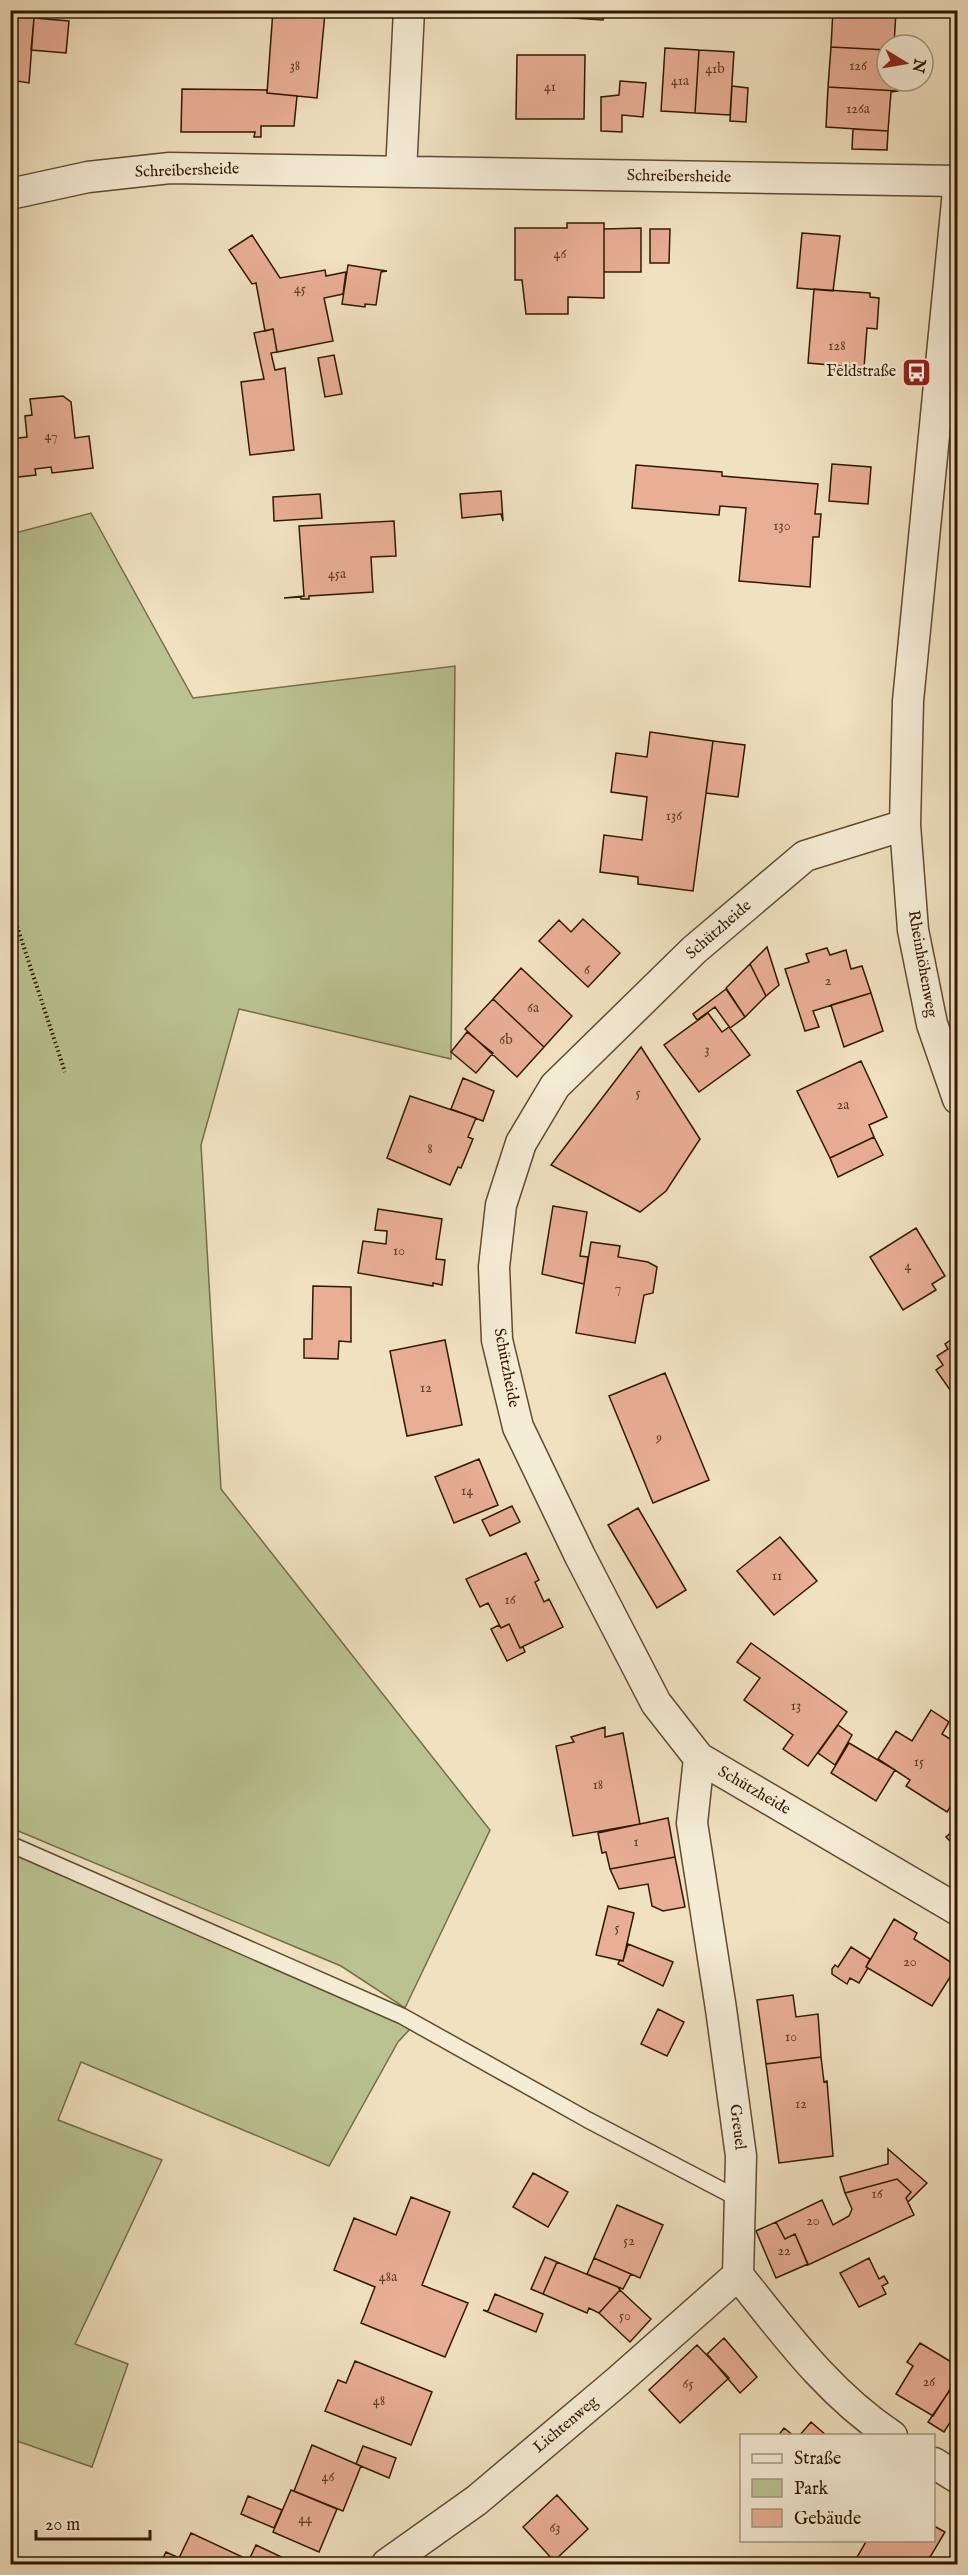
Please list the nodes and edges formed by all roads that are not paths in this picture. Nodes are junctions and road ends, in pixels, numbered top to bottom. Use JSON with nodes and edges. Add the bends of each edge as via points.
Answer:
{"nodes":[{"id":1,"x":409,"y":10,"type":"edge"},
{"id":2,"x":400,"y":172,"type":"junction"},
{"id":3,"x":957,"y":181,"type":"edge"},
{"id":4,"x":957,"y":191,"type":"edge"},
{"id":5,"x":10,"y":194,"type":"edge"},
{"id":6,"x":905,"y":825,"type":"junction"},
{"id":7,"x":957,"y":1099,"type":"edge"},
{"id":8,"x":699,"y":1758,"type":"junction"},
{"id":9,"x":10,"y":1844,"type":"edge"},
{"id":10,"x":957,"y":1910,"type":"edge"},
{"id":11,"x":741,"y":2200,"type":"junction"},
{"id":12,"x":738,"y":2275,"type":"junction"},
{"id":13,"x":889,"y":2434,"type":"edge"},
{"id":14,"x":935,"y":2464,"type":"edge"},
{"id":15,"x":957,"y":2478,"type":"edge"},
{"id":16,"x":387,"y":2565,"type":"edge"}],
"edges":[{"from":1,"to":2,"type":"street"},
{"from":2,"to":3,"type":"street","name":"Schreibersheide"},
{"from":2,"to":5,"type":"street","name":"Schreibersheide","via":[[170,168],[88,177]]},
{"from":4,"to":6,"type":"street","via":[[908,701]]},
{"from":6,"to":7,"type":"street","name":"Rheinhöhenweg","via":[[913,930],[932,1024]]},
{"from":6,"to":8,"type":"street","name":"Schützheide","via":[[805,856],[694,950],[555,1086],[520,1143],[501,1205],[494,1267],[497,1340],[518,1427],[656,1703]]},
{"from":8,"to":10,"type":"street","name":"Schützheide"},
{"from":8,"to":11,"type":"street","name":"Greuel","via":[[692,1823],[741,2156]]},
{"from":9,"to":11,"type":"lane","via":[[402,2016],[588,2121]]},
{"from":11,"to":12,"type":"street","name":"Greuel"},
{"from":12,"to":13,"type":"street","via":[[807,2362],[860,2414]]},
{"from":12,"to":16,"type":"street","name":"Lichtenweg","via":[[477,2500]]},
{"from":14,"to":15,"type":"street"}]}
